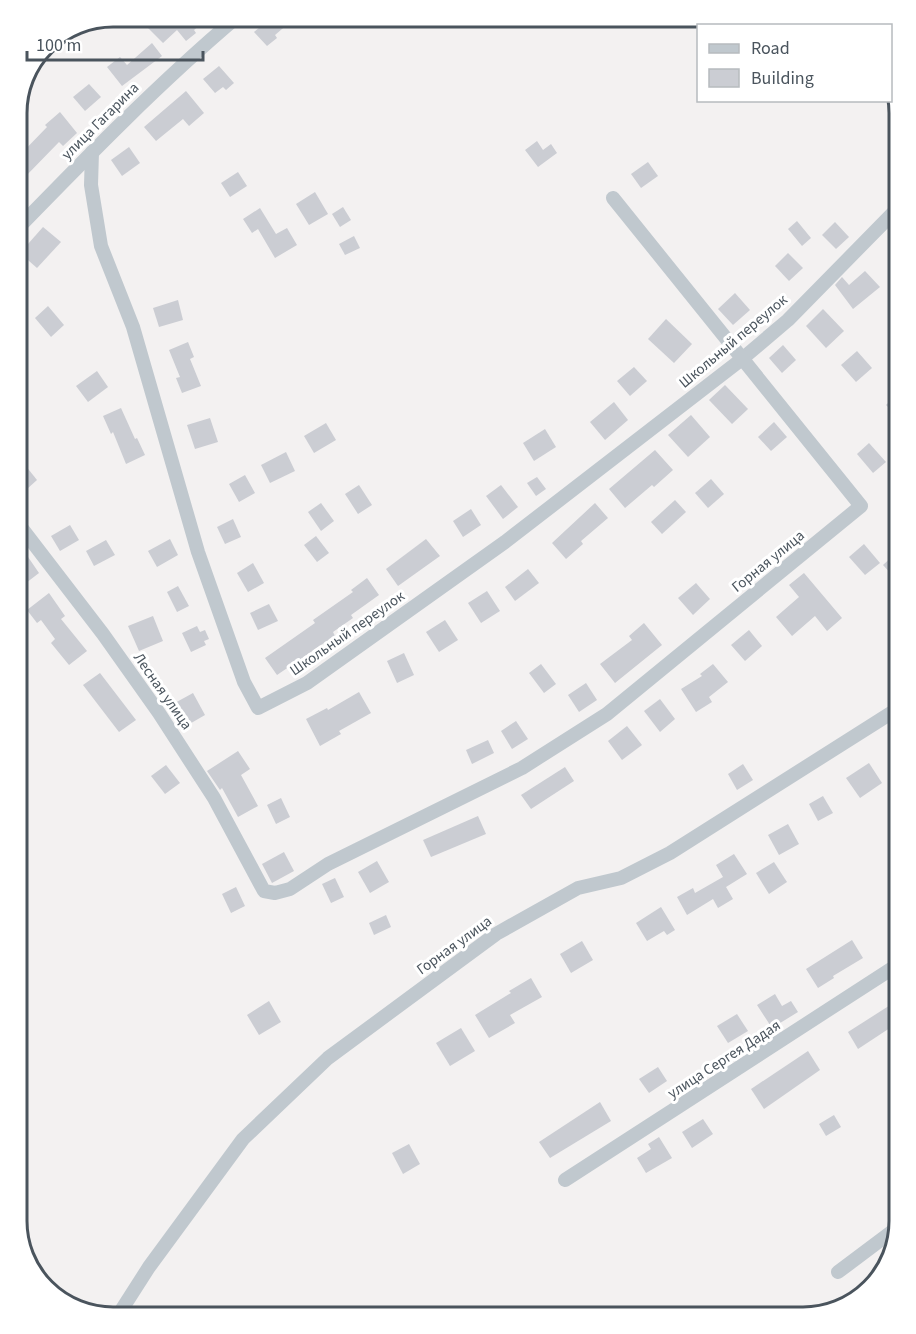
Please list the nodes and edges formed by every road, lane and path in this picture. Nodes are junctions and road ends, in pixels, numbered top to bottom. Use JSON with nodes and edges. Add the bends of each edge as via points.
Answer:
{"nodes":[{"id":1,"x":224,"y":27,"type":"edge"},
{"id":2,"x":92,"y":152,"type":"junction"},
{"id":3,"x":614,"y":198,"type":"dead end"},
{"id":4,"x":889,"y":218,"type":"edge"},
{"id":5,"x":27,"y":220,"type":"edge"},
{"id":6,"x":742,"y":360,"type":"junction"},
{"id":7,"x":27,"y":535,"type":"edge"},
{"id":8,"x":889,"y":715,"type":"edge"},
{"id":9,"x":264,"y":891,"type":"joint"},
{"id":10,"x":889,"y":971,"type":"edge"},
{"id":11,"x":565,"y":1180,"type":"dead end"},
{"id":12,"x":887,"y":1235,"type":"edge"},
{"id":13,"x":838,"y":1272,"type":"dead end"},
{"id":14,"x":123,"y":1307,"type":"edge"}],
"edges":[{"from":1,"to":2,"type":"street","name":"улица Гагарина"},
{"from":2,"to":5,"type":"street","name":"улица Гагарина"},
{"from":2,"to":6,"type":"street","name":"Школьный переулок","via":[[90,185],[101,246],[133,327],[198,552],[244,682],[258,708],[307,683],[505,542]]},
{"from":3,"to":6,"type":"street"},
{"from":4,"to":6,"type":"street","name":"Школьный переулок","via":[[788,320]]},
{"from":6,"to":9,"type":"street","name":"Горная улица","via":[[861,506],[607,714],[522,768],[328,864],[290,889]]},
{"from":7,"to":9,"type":"street","name":"Лесная улица","via":[[159,713],[214,798]]},
{"from":8,"to":14,"type":"street","name":"Горная улица","via":[[670,853],[621,878],[578,888],[496,934],[328,1058],[243,1139],[148,1267]]},
{"from":10,"to":11,"type":"street","name":"улица Сергея Дадая"},
{"from":12,"to":13,"type":"street"}]}
